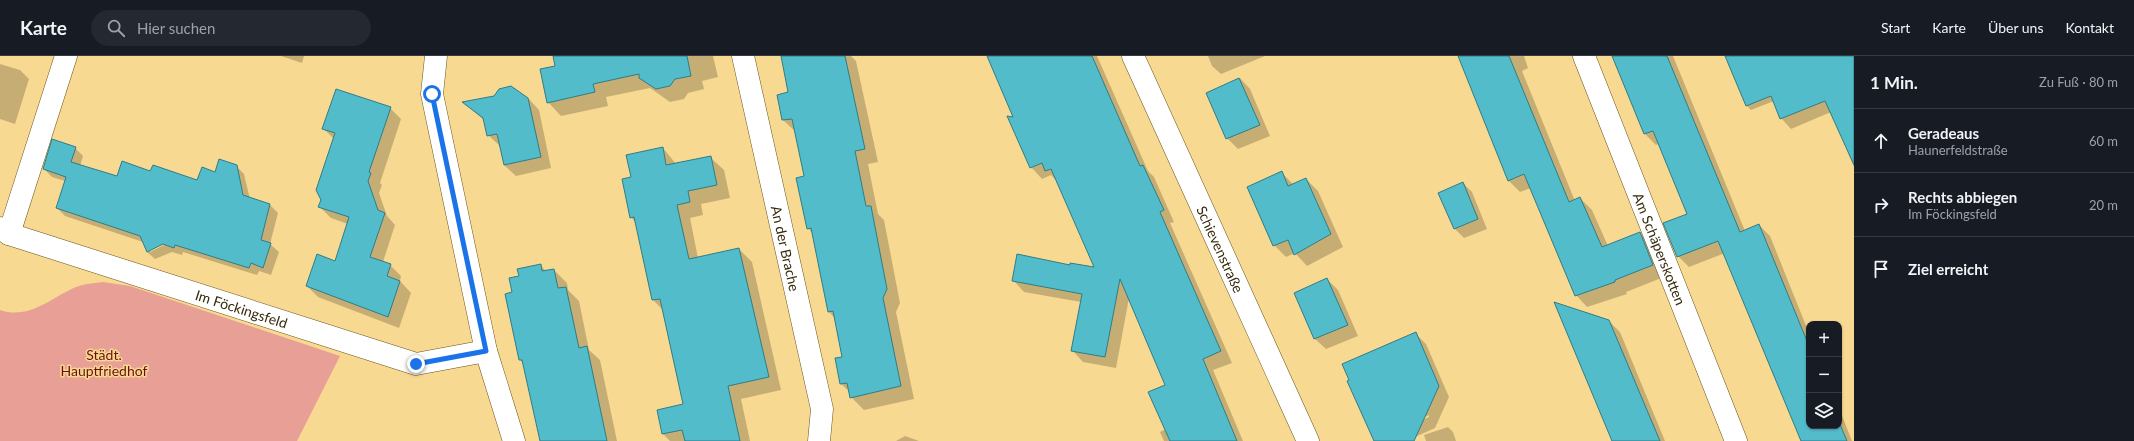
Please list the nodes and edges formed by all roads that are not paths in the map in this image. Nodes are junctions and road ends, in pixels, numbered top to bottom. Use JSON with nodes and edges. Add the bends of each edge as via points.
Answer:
{"nodes":[{"id":1,"x":66,"y":56,"type":"edge"},
{"id":2,"x":436,"y":56,"type":"edge"},
{"id":3,"x":743,"y":56,"type":"edge"},
{"id":4,"x":1133,"y":56,"type":"edge"},
{"id":5,"x":1584,"y":56,"type":"edge"},
{"id":6,"x":4,"y":231,"type":"edge"},
{"id":7,"x":486,"y":351,"type":"junction"},
{"id":8,"x":514,"y":441,"type":"edge"},
{"id":9,"x":819,"y":441,"type":"edge"},
{"id":10,"x":1308,"y":441,"type":"edge"},
{"id":11,"x":1736,"y":441,"type":"edge"}],
"edges":[{"from":1,"to":6,"type":"street"},
{"from":2,"to":7,"type":"street","via":[[432,94]]},
{"from":3,"to":9,"type":"street","name":"An der Brache","via":[[822,409]]},
{"from":4,"to":10,"type":"street","name":"Schievenstraße"},
{"from":5,"to":11,"type":"street","name":"Am Schäperskotten"},
{"from":6,"to":7,"type":"street","name":"Im Föckingsfeld","via":[[416,364]]},
{"from":7,"to":8,"type":"street"}]}
